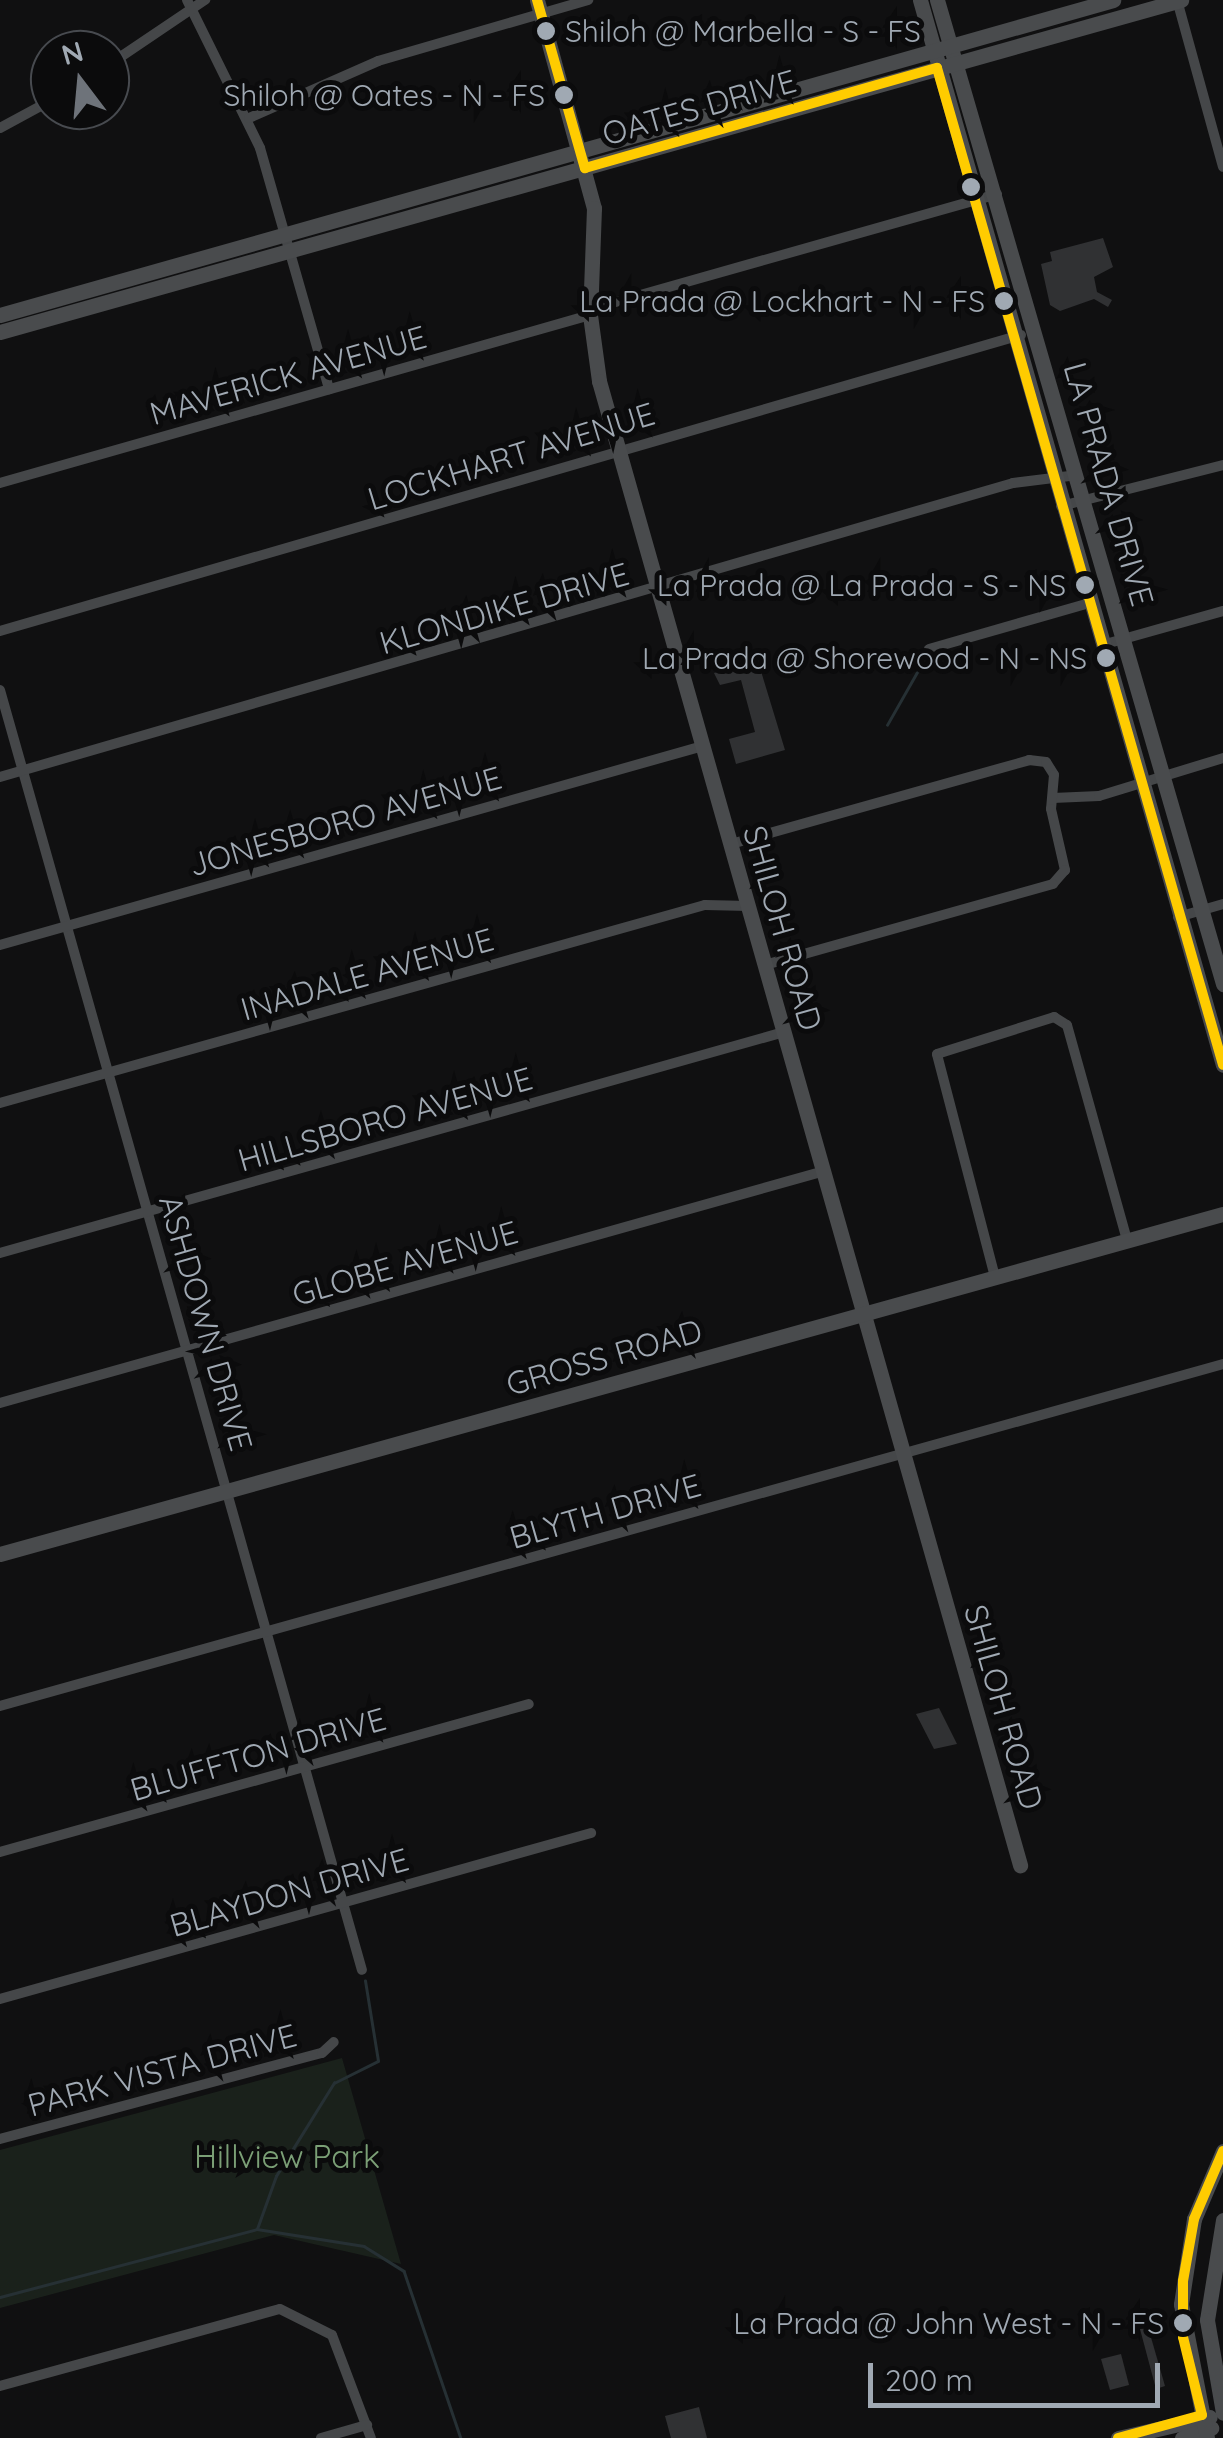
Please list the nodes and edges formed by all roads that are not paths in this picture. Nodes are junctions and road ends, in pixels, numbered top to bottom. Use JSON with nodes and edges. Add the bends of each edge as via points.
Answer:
{"nodes":[{"id":1,"x":204,"y":0,"type":"edge"},
{"id":2,"x":588,"y":0,"type":"edge"},
{"id":3,"x":920,"y":0,"type":"edge"},
{"id":4,"x":937,"y":0,"type":"edge"},
{"id":5,"x":1113,"y":0,"type":"edge"},
{"id":6,"x":1178,"y":0,"type":"edge"},
{"id":7,"x":190,"y":4,"type":"edge"},
{"id":8,"x":539,"y":6,"type":"edge"},
{"id":9,"x":941,"y":48,"type":"junction"},
{"id":10,"x":130,"y":49,"type":"edge"},
{"id":11,"x":954,"y":63,"type":"junction"},
{"id":12,"x":937,"y":68,"type":"junction"},
{"id":13,"x":30,"y":111,"type":"edge"},
{"id":14,"x":250,"y":118,"type":"junction"},
{"id":15,"x":0,"y":128,"type":"edge"},
{"id":16,"x":580,"y":150,"type":"junction"},
{"id":17,"x":1223,"y":167,"type":"edge"},
{"id":18,"x":586,"y":168,"type":"junction"},
{"id":19,"x":997,"y":194,"type":"junction"},
{"id":20,"x":974,"y":200,"type":"junction"},
{"id":21,"x":288,"y":242,"type":"junction"},
{"id":22,"x":590,"y":312,"type":"junction"},
{"id":23,"x":0,"y":315,"type":"edge"},
{"id":24,"x":1038,"y":330,"type":"junction"},
{"id":25,"x":0,"y":332,"type":"edge"},
{"id":26,"x":1014,"y":337,"type":"junction"},
{"id":27,"x":329,"y":389,"type":"junction"},
{"id":28,"x":619,"y":454,"type":"junction"},
{"id":29,"x":1223,"y":465,"type":"edge"},
{"id":30,"x":1078,"y":475,"type":"junction"},
{"id":31,"x":1056,"y":480,"type":"junction"},
{"id":32,"x":0,"y":483,"type":"edge"},
{"id":33,"x":1084,"y":499,"type":"junction"},
{"id":34,"x":1061,"y":506,"type":"junction"},
{"id":35,"x":658,"y":589,"type":"junction"},
{"id":36,"x":1089,"y":603,"type":"junction"},
{"id":37,"x":1223,"y":611,"type":"edge"},
{"id":38,"x":0,"y":631,"type":"edge"},
{"id":39,"x":1124,"y":638,"type":"junction"},
{"id":40,"x":1102,"y":645,"type":"junction"},
{"id":41,"x":929,"y":649,"type":"dead end"},
{"id":42,"x":0,"y":690,"type":"edge"},
{"id":43,"x":703,"y":746,"type":"junction"},
{"id":44,"x":1223,"y":758,"type":"edge"},
{"id":45,"x":22,"y":770,"type":"junction"},
{"id":46,"x":1163,"y":776,"type":"junction"},
{"id":47,"x":0,"y":777,"type":"edge"},
{"id":48,"x":1139,"y":782,"type":"junction"},
{"id":49,"x":1052,"y":798,"type":"junction"},
{"id":50,"x":731,"y":844,"type":"junction"},
{"id":51,"x":1223,"y":904,"type":"edge"},
{"id":52,"x":749,"y":906,"type":"junction"},
{"id":53,"x":1202,"y":910,"type":"junction"},
{"id":54,"x":1178,"y":918,"type":"junction"},
{"id":55,"x":67,"y":926,"type":"junction"},
{"id":56,"x":0,"y":944,"type":"edge"},
{"id":57,"x":765,"y":965,"type":"junction"},
{"id":58,"x":1223,"y":984,"type":"edge"},
{"id":59,"x":784,"y":1032,"type":"junction"},
{"id":60,"x":1220,"y":1044,"type":"edge"},
{"id":61,"x":109,"y":1072,"type":"junction"},
{"id":62,"x":0,"y":1102,"type":"edge"},
{"id":63,"x":824,"y":1171,"type":"junction"},
{"id":64,"x":148,"y":1212,"type":"junction"},
{"id":65,"x":1223,"y":1214,"type":"edge"},
{"id":66,"x":1127,"y":1240,"type":"junction"},
{"id":67,"x":0,"y":1253,"type":"edge"},
{"id":68,"x":995,"y":1277,"type":"junction"},
{"id":69,"x":864,"y":1313,"type":"junction"},
{"id":70,"x":188,"y":1350,"type":"junction"},
{"id":71,"x":1223,"y":1364,"type":"edge"},
{"id":72,"x":0,"y":1403,"type":"edge"},
{"id":73,"x":904,"y":1454,"type":"junction"},
{"id":74,"x":228,"y":1490,"type":"junction"},
{"id":75,"x":0,"y":1554,"type":"edge"},
{"id":76,"x":267,"y":1632,"type":"junction"},
{"id":77,"x":529,"y":1704,"type":"dead end"},
{"id":78,"x":0,"y":1706,"type":"edge"},
{"id":79,"x":305,"y":1767,"type":"junction"},
{"id":80,"x":591,"y":1833,"type":"dead end"},
{"id":81,"x":0,"y":1852,"type":"edge"},
{"id":82,"x":1020,"y":1864,"type":"dead end"},
{"id":83,"x":343,"y":1902,"type":"junction"},
{"id":84,"x":362,"y":1970,"type":"dead end"},
{"id":85,"x":0,"y":1999,"type":"edge"},
{"id":86,"x":334,"y":2042,"type":"dead end"},
{"id":87,"x":0,"y":2139,"type":"edge"},
{"id":88,"x":1223,"y":2151,"type":"edge"},
{"id":89,"x":1223,"y":2220,"type":"edge"},
{"id":90,"x":0,"y":2386,"type":"edge"},
{"id":91,"x":1223,"y":2417,"type":"edge"},
{"id":92,"x":368,"y":2425,"type":"junction"},
{"id":93,"x":1205,"y":2428,"type":"edge"},
{"id":94,"x":321,"y":2438,"type":"edge"},
{"id":95,"x":371,"y":2438,"type":"edge"},
{"id":96,"x":1118,"y":2438,"type":"edge"},
{"id":97,"x":1182,"y":2438,"type":"edge"}],
"edges":[{"from":1,"to":7,"type":"street"},
{"from":2,"to":8,"type":"street"},
{"from":3,"to":9,"type":"main road","name":"LA PRADA DRIVE"},
{"from":4,"to":9,"type":"main road","name":"LA PRADA DRIVE"},
{"from":5,"to":9,"type":"main road","name":"OATES DRIVE"},
{"from":6,"to":11,"type":"main road","name":"OATES DRIVE"},
{"from":6,"to":17,"type":"street"},
{"from":7,"to":10,"type":"street"},
{"from":7,"to":14,"type":"street"},
{"from":8,"to":14,"type":"street","via":[[378,61]]},
{"from":8,"to":16,"type":"main road","name":"SHILOH ROAD"},
{"from":9,"to":11,"type":"main road","name":"LA PRADA DRIVE"},
{"from":9,"to":12,"type":"main road","name":"LA PRADA DRIVE"},
{"from":9,"to":16,"type":"main road","name":"OATES DRIVE"},
{"from":11,"to":12,"type":"main road","name":"OATES DRIVE"},
{"from":11,"to":19,"type":"main road","name":"LA PRADA DRIVE"},
{"from":12,"to":18,"type":"main road","name":"OATES DRIVE"},
{"from":12,"to":20,"type":"main road","name":"LA PRADA DRIVE"},
{"from":13,"to":15,"type":"street"},
{"from":14,"to":21,"type":"street"},
{"from":16,"to":18,"type":"main road","name":"SHILOH ROAD"},
{"from":16,"to":21,"type":"main road","name":"OATES DRIVE"},
{"from":18,"to":21,"type":"main road","name":"OATES DRIVE"},
{"from":18,"to":22,"type":"main road","name":"SHILOH ROAD","via":[[594,208]]},
{"from":19,"to":20,"type":"street","name":"MAVERICK AVENUE"},
{"from":19,"to":24,"type":"main road","name":"LA PRADA DRIVE"},
{"from":20,"to":22,"type":"street","name":"MAVERICK AVENUE"},
{"from":20,"to":26,"type":"main road","name":"LA PRADA DRIVE"},
{"from":21,"to":23,"type":"main road","name":"OATES DRIVE"},
{"from":21,"to":25,"type":"main road","name":"OATES DRIVE"},
{"from":21,"to":27,"type":"street"},
{"from":22,"to":27,"type":"street","name":"MAVERICK AVENUE"},
{"from":22,"to":28,"type":"main road","name":"SHILOH ROAD","via":[[594,361]]},
{"from":24,"to":26,"type":"street","name":"LOCKHART AVENUE"},
{"from":24,"to":30,"type":"main road","name":"LA PRADA DRIVE"},
{"from":26,"to":28,"type":"street","name":"LOCKHART AVENUE"},
{"from":26,"to":31,"type":"main road","name":"LA PRADA DRIVE"},
{"from":27,"to":32,"type":"street","name":"MAVERICK AVENUE"},
{"from":28,"to":35,"type":"main road","name":"SHILOH ROAD"},
{"from":28,"to":38,"type":"street","name":"LOCKHART AVENUE"},
{"from":29,"to":33,"type":"street"},
{"from":30,"to":31,"type":"street","name":"KLONDIKE DRIVE"},
{"from":30,"to":33,"type":"main road","name":"LA PRADA DRIVE"},
{"from":31,"to":34,"type":"main road","name":"LA PRADA DRIVE"},
{"from":31,"to":35,"type":"street","name":"KLONDIKE DRIVE","via":[[1013,483]]},
{"from":33,"to":34,"type":"street"},
{"from":33,"to":39,"type":"main road","name":"LA PRADA DRIVE"},
{"from":34,"to":36,"type":"main road","name":"LA PRADA DRIVE"},
{"from":35,"to":43,"type":"main road","name":"SHILOH ROAD"},
{"from":35,"to":45,"type":"street","name":"KLONDIKE DRIVE"},
{"from":36,"to":40,"type":"main road","name":"LA PRADA DRIVE"},
{"from":36,"to":41,"type":"street"},
{"from":37,"to":39,"type":"street"},
{"from":39,"to":40,"type":"street"},
{"from":39,"to":46,"type":"main road","name":"LA PRADA DRIVE"},
{"from":40,"to":48,"type":"main road","name":"LA PRADA DRIVE"},
{"from":42,"to":45,"type":"street","name":"ASHDOWN DRIVE"},
{"from":43,"to":50,"type":"main road","name":"SHILOH ROAD"},
{"from":43,"to":55,"type":"street","name":"JONESBORO AVENUE"},
{"from":44,"to":46,"type":"street"},
{"from":45,"to":47,"type":"street","name":"KLONDIKE DRIVE"},
{"from":45,"to":55,"type":"street","name":"ASHDOWN DRIVE"},
{"from":46,"to":48,"type":"street"},
{"from":46,"to":53,"type":"main road","name":"LA PRADA DRIVE"},
{"from":48,"to":49,"type":"street","via":[[1084,800]]},
{"from":48,"to":54,"type":"main road","name":"LA PRADA DRIVE"},
{"from":49,"to":50,"type":"street","via":[[1051,768],[1030,760]]},
{"from":49,"to":57,"type":"street","via":[[1065,870],[1053,884]]},
{"from":50,"to":52,"type":"main road","name":"SHILOH ROAD"},
{"from":51,"to":53,"type":"street"},
{"from":52,"to":57,"type":"main road","name":"SHILOH ROAD"},
{"from":52,"to":61,"type":"street","name":"INADALE AVENUE","via":[[705,905]]},
{"from":53,"to":54,"type":"street"},
{"from":53,"to":58,"type":"main road","name":"LA PRADA DRIVE"},
{"from":54,"to":60,"type":"main road","name":"LA PRADA DRIVE"},
{"from":55,"to":56,"type":"street","name":"JONESBORO AVENUE"},
{"from":55,"to":61,"type":"street","name":"ASHDOWN DRIVE"},
{"from":57,"to":59,"type":"main road","name":"SHILOH ROAD"},
{"from":59,"to":63,"type":"main road","name":"SHILOH ROAD"},
{"from":59,"to":64,"type":"street","name":"HILLSBORO AVENUE"},
{"from":61,"to":62,"type":"street","name":"INADALE AVENUE"},
{"from":61,"to":64,"type":"street","name":"ASHDOWN DRIVE"},
{"from":63,"to":69,"type":"main road","name":"SHILOH ROAD"},
{"from":63,"to":70,"type":"street","name":"GLOBE AVENUE"},
{"from":64,"to":67,"type":"street","name":"HILLSBORO AVENUE"},
{"from":64,"to":70,"type":"street","name":"ASHDOWN DRIVE"},
{"from":65,"to":66,"type":"main road","name":"GROSS ROAD"},
{"from":66,"to":68,"type":"main road","name":"GROSS ROAD"},
{"from":66,"to":68,"type":"street","via":[[1062,1019],[937,1054]]},
{"from":68,"to":69,"type":"main road","name":"GROSS ROAD"},
{"from":69,"to":73,"type":"main road","name":"SHILOH ROAD"},
{"from":69,"to":74,"type":"main road","name":"GROSS ROAD"},
{"from":70,"to":72,"type":"street","name":"GLOBE AVENUE"},
{"from":70,"to":74,"type":"street","name":"ASHDOWN DRIVE"},
{"from":71,"to":73,"type":"street","name":"BLYTH DRIVE"},
{"from":73,"to":76,"type":"street","name":"BLYTH DRIVE"},
{"from":73,"to":82,"type":"main road","name":"SHILOH ROAD"},
{"from":74,"to":75,"type":"main road","name":"GROSS ROAD"},
{"from":74,"to":76,"type":"street","name":"ASHDOWN DRIVE"},
{"from":76,"to":78,"type":"street","name":"BLYTH DRIVE"},
{"from":76,"to":79,"type":"street","name":"ASHDOWN DRIVE"},
{"from":77,"to":79,"type":"street","name":"BLUFFTON DRIVE"},
{"from":79,"to":81,"type":"street","name":"BLUFFTON DRIVE"},
{"from":79,"to":83,"type":"street","name":"ASHDOWN DRIVE"},
{"from":80,"to":83,"type":"street","name":"BLAYDON DRIVE"},
{"from":83,"to":84,"type":"street","name":"ASHDOWN DRIVE"},
{"from":83,"to":85,"type":"street","name":"BLAYDON DRIVE"},
{"from":86,"to":87,"type":"street","name":"PARK VISTA DRIVE","via":[[322,2053]]},
{"from":88,"to":93,"type":"main road","via":[[1194,2220],[1183,2281],[1184,2339]]},
{"from":89,"to":91,"type":"main road","via":[[1207,2320]]},
{"from":90,"to":92,"type":"street","via":[[280,2309],[332,2335]]},
{"from":91,"to":93,"type":"main road"},
{"from":92,"to":94,"type":"street"},
{"from":92,"to":95,"type":"street"},
{"from":93,"to":96,"type":"main road"},
{"from":93,"to":97,"type":"main road"}]}
